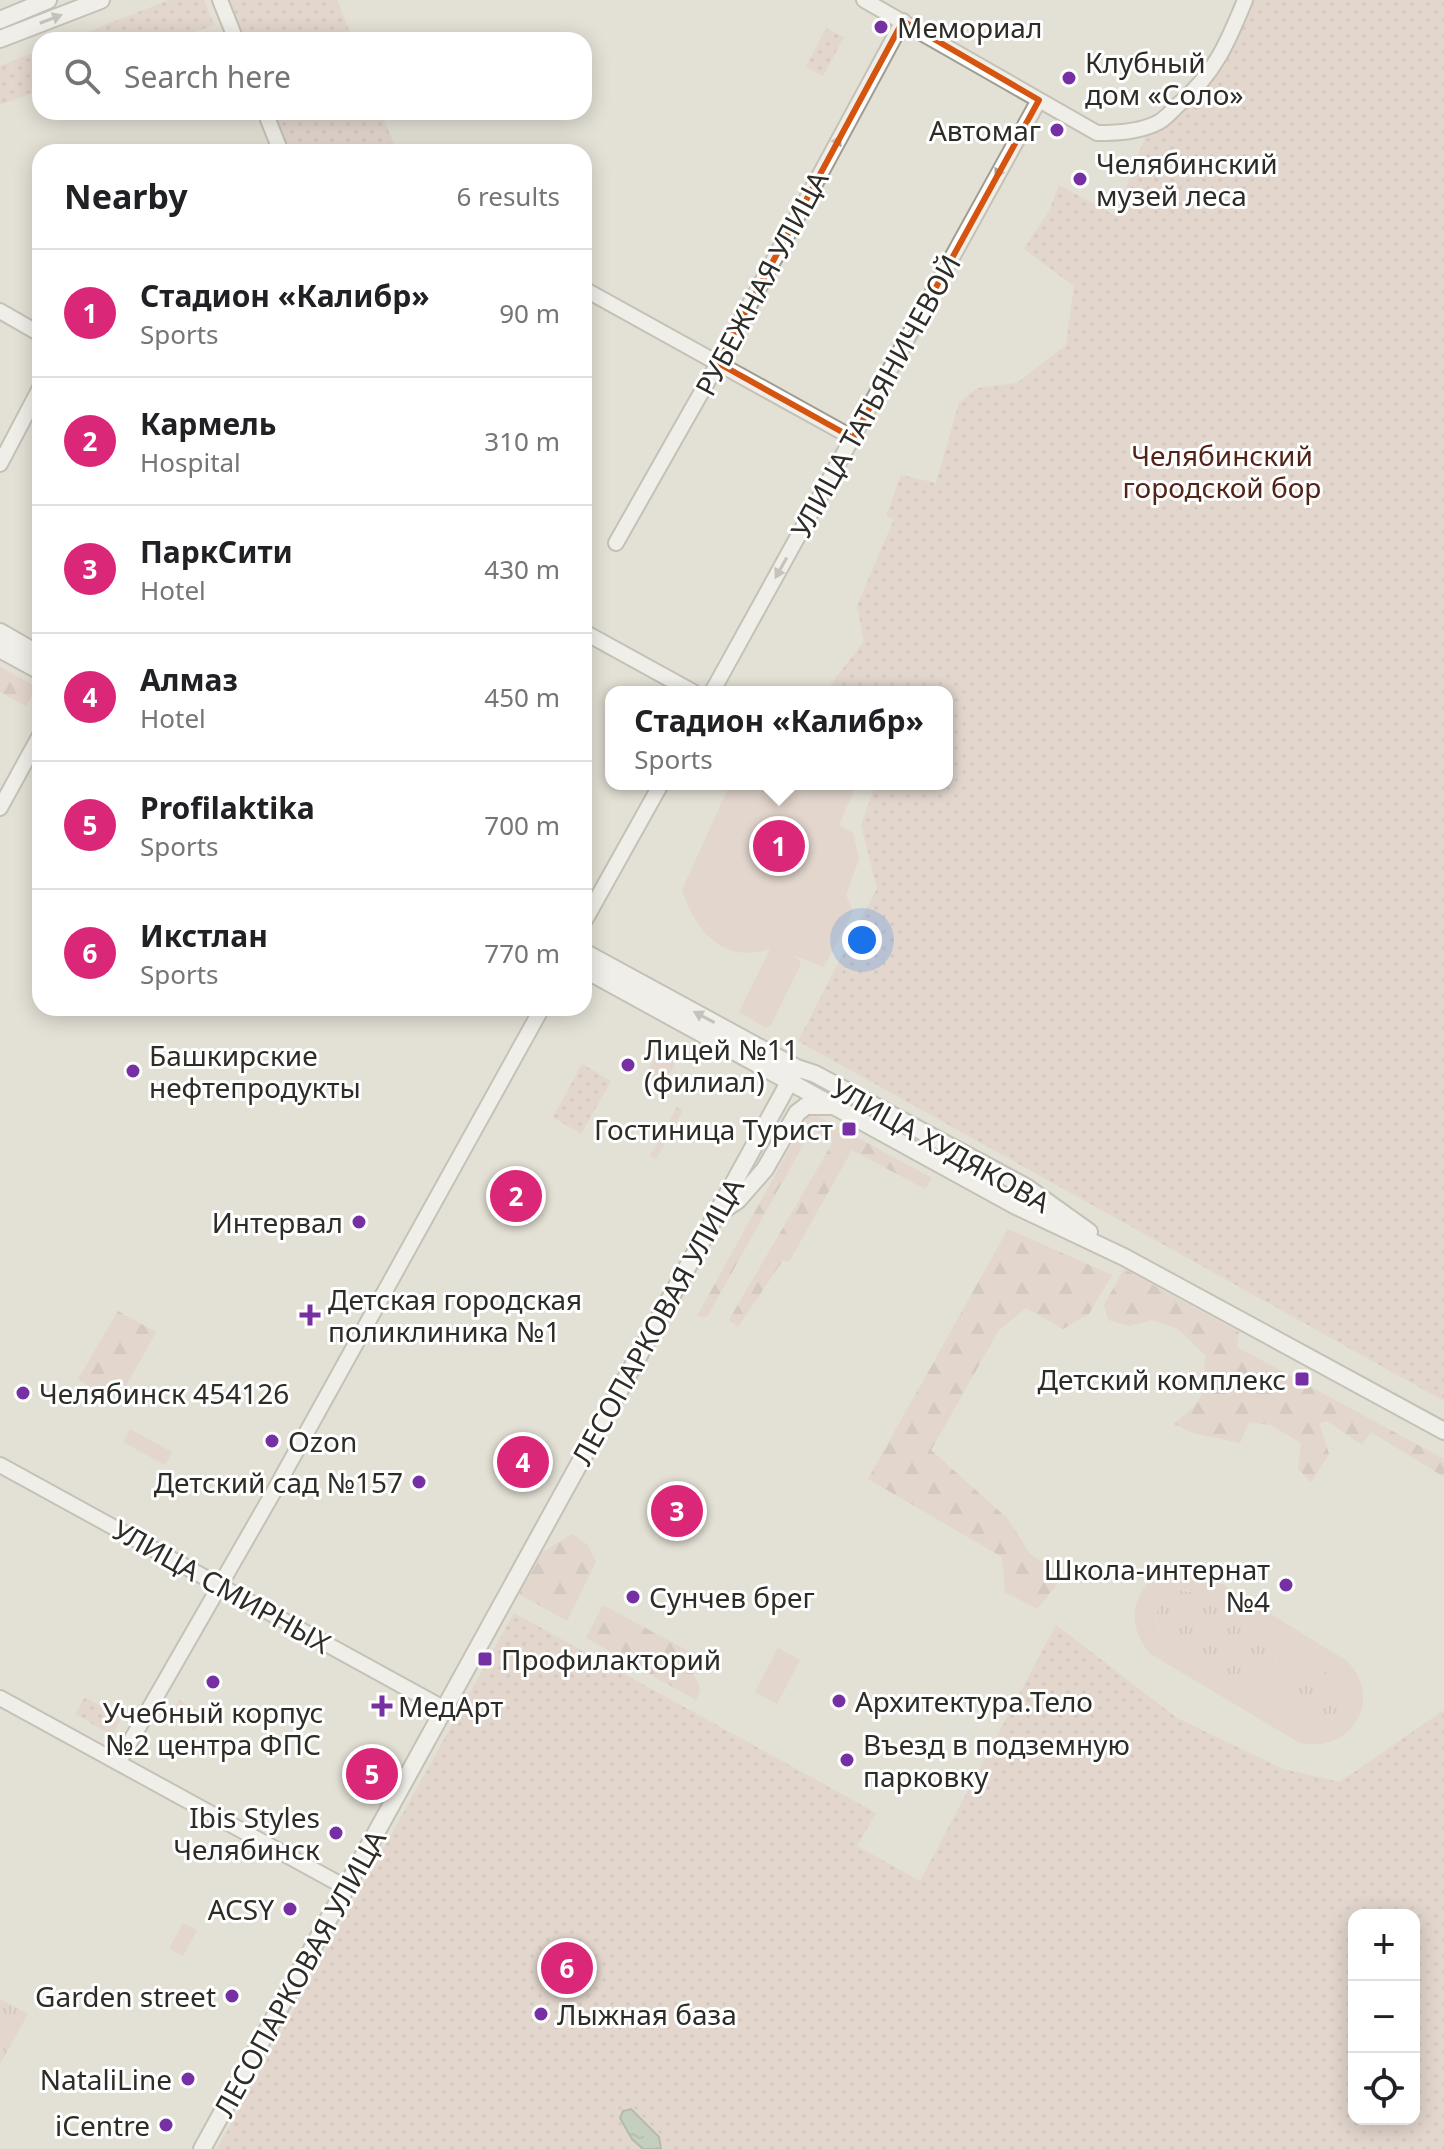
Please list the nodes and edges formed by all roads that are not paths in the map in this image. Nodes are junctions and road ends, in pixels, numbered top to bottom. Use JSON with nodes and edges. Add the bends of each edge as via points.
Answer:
{"nodes":[{"id":1,"x":48,"y":0,"type":"edge"},
{"id":2,"x":101,"y":0,"type":"edge"},
{"id":3,"x":220,"y":0,"type":"edge"},
{"id":4,"x":864,"y":0,"type":"edge"},
{"id":5,"x":1245,"y":0,"type":"edge"},
{"id":6,"x":0,"y":20,"type":"edge"},
{"id":7,"x":903,"y":21,"type":"junction"},
{"id":8,"x":233,"y":32,"type":"edge"},
{"id":9,"x":0,"y":39,"type":"edge"},
{"id":10,"x":1039,"y":100,"type":"junction"},
{"id":11,"x":268,"y":120,"type":"edge"},
{"id":12,"x":278,"y":144,"type":"edge"},
{"id":13,"x":592,"y":293,"type":"edge"},
{"id":14,"x":0,"y":311,"type":"edge"},
{"id":15,"x":32,"y":329,"type":"edge"},
{"id":16,"x":718,"y":363,"type":"junction"},
{"id":17,"x":32,"y":403,"type":"edge"},
{"id":18,"x":853,"y":438,"type":"junction"},
{"id":19,"x":0,"y":464,"type":"edge"},
{"id":20,"x":616,"y":543,"type":"dead end"},
{"id":21,"x":0,"y":632,"type":"edge"},
{"id":22,"x":592,"y":636,"type":"edge"},
{"id":23,"x":0,"y":649,"type":"edge"},
{"id":24,"x":32,"y":650,"type":"edge"},
{"id":25,"x":32,"y":667,"type":"edge"},
{"id":26,"x":682,"y":686,"type":"edge"},
{"id":27,"x":715,"y":686,"type":"edge"},
{"id":28,"x":32,"y":750,"type":"edge"},
{"id":29,"x":658,"y":790,"type":"edge"},
{"id":30,"x":0,"y":808,"type":"edge"},
{"id":31,"x":592,"y":908,"type":"edge"},
{"id":32,"x":592,"y":957,"type":"edge"},
{"id":33,"x":592,"y":973,"type":"edge"},
{"id":34,"x":538,"y":1016,"type":"edge"},
{"id":35,"x":793,"y":1075,"type":"junction"},
{"id":36,"x":837,"y":1106,"type":"junction"},
{"id":37,"x":715,"y":1216,"type":"junction"},
{"id":38,"x":1124,"y":1257,"type":"junction"},
{"id":39,"x":1444,"y":1431,"type":"edge"},
{"id":40,"x":0,"y":1465,"type":"edge"},
{"id":41,"x":220,"y":1584,"type":"junction"},
{"id":42,"x":0,"y":1698,"type":"edge"},
{"id":43,"x":443,"y":1708,"type":"junction"},
{"id":44,"x":118,"y":1763,"type":"junction"},
{"id":45,"x":345,"y":1887,"type":"junction"},
{"id":46,"x":202,"y":2149,"type":"edge"}],
"edges":[{"from":1,"to":6,"type":"main road"},
{"from":9,"to":2,"type":"main road","one_way":true},
{"from":3,"to":8,"type":"street"},
{"from":4,"to":7,"type":"street"},
{"from":5,"to":10,"type":"street","via":[[1223,53],[1206,78],[1159,122],[1121,133],[1097,133]]},
{"from":7,"to":10,"type":"street"},
{"from":16,"to":7,"type":"street","name":"РУБЕЖНАЯ УЛИЦА","one_way":true},
{"from":10,"to":18,"type":"street","name":"УЛИЦА ТАТЬЯНИЧЕВОЙ","one_way":true},
{"from":11,"to":12,"type":"street"},
{"from":13,"to":16,"type":"street"},
{"from":14,"to":15,"type":"street"},
{"from":16,"to":18,"type":"street"},
{"from":16,"to":20,"type":"street","name":"РУБЕЖНАЯ УЛИЦА"},
{"from":17,"to":19,"type":"street"},
{"from":18,"to":27,"type":"street","name":"УЛИЦА ТАТЬЯНИЧЕВОЙ","one_way":true},
{"from":21,"to":24,"type":"main road"},
{"from":22,"to":26,"type":"street"},
{"from":23,"to":25,"type":"main road"},
{"from":28,"to":30,"type":"street"},
{"from":29,"to":31,"type":"street"},
{"from":35,"to":32,"type":"main road","name":"УЛИЦА ХУДЯКОВА","one_way":true},
{"from":33,"to":35,"type":"main road","name":"УЛИЦА ХУДЯКОВА"},
{"from":34,"to":41,"type":"street"},
{"from":35,"to":36,"type":"main road","name":"УЛИЦА ХУДЯКОВА"},
{"from":35,"to":37,"type":"main road","name":"ЛЕСОПАРКОВАЯ УЛИЦА"},
{"from":35,"to":38,"type":"main road","name":"УЛИЦА ХУДЯКОВА","via":[[815,1074],[1026,1187]]},
{"from":36,"to":37,"type":"main road","via":[[815,1104],[797,1113],[765,1169],[738,1200]]},
{"from":36,"to":38,"type":"main road","name":"УЛИЦА ХУДЯКОВА","via":[[1016,1206]]},
{"from":37,"to":43,"type":"main road","name":"ЛЕСОПАРКОВАЯ УЛИЦА"},
{"from":38,"to":39,"type":"main road","name":"УЛИЦА ХУДЯКОВА"},
{"from":40,"to":41,"type":"street","name":"УЛИЦА СМИРНЫХ"},
{"from":41,"to":43,"type":"street","name":"УЛИЦА СМИРНЫХ"},
{"from":41,"to":44,"type":"street"},
{"from":42,"to":44,"type":"street"},
{"from":43,"to":45,"type":"main road","name":"ЛЕСОПАРКОВАЯ УЛИЦА"},
{"from":44,"to":45,"type":"street"},
{"from":45,"to":46,"type":"main road","name":"ЛЕСОПАРКОВАЯ УЛИЦА"}]}
